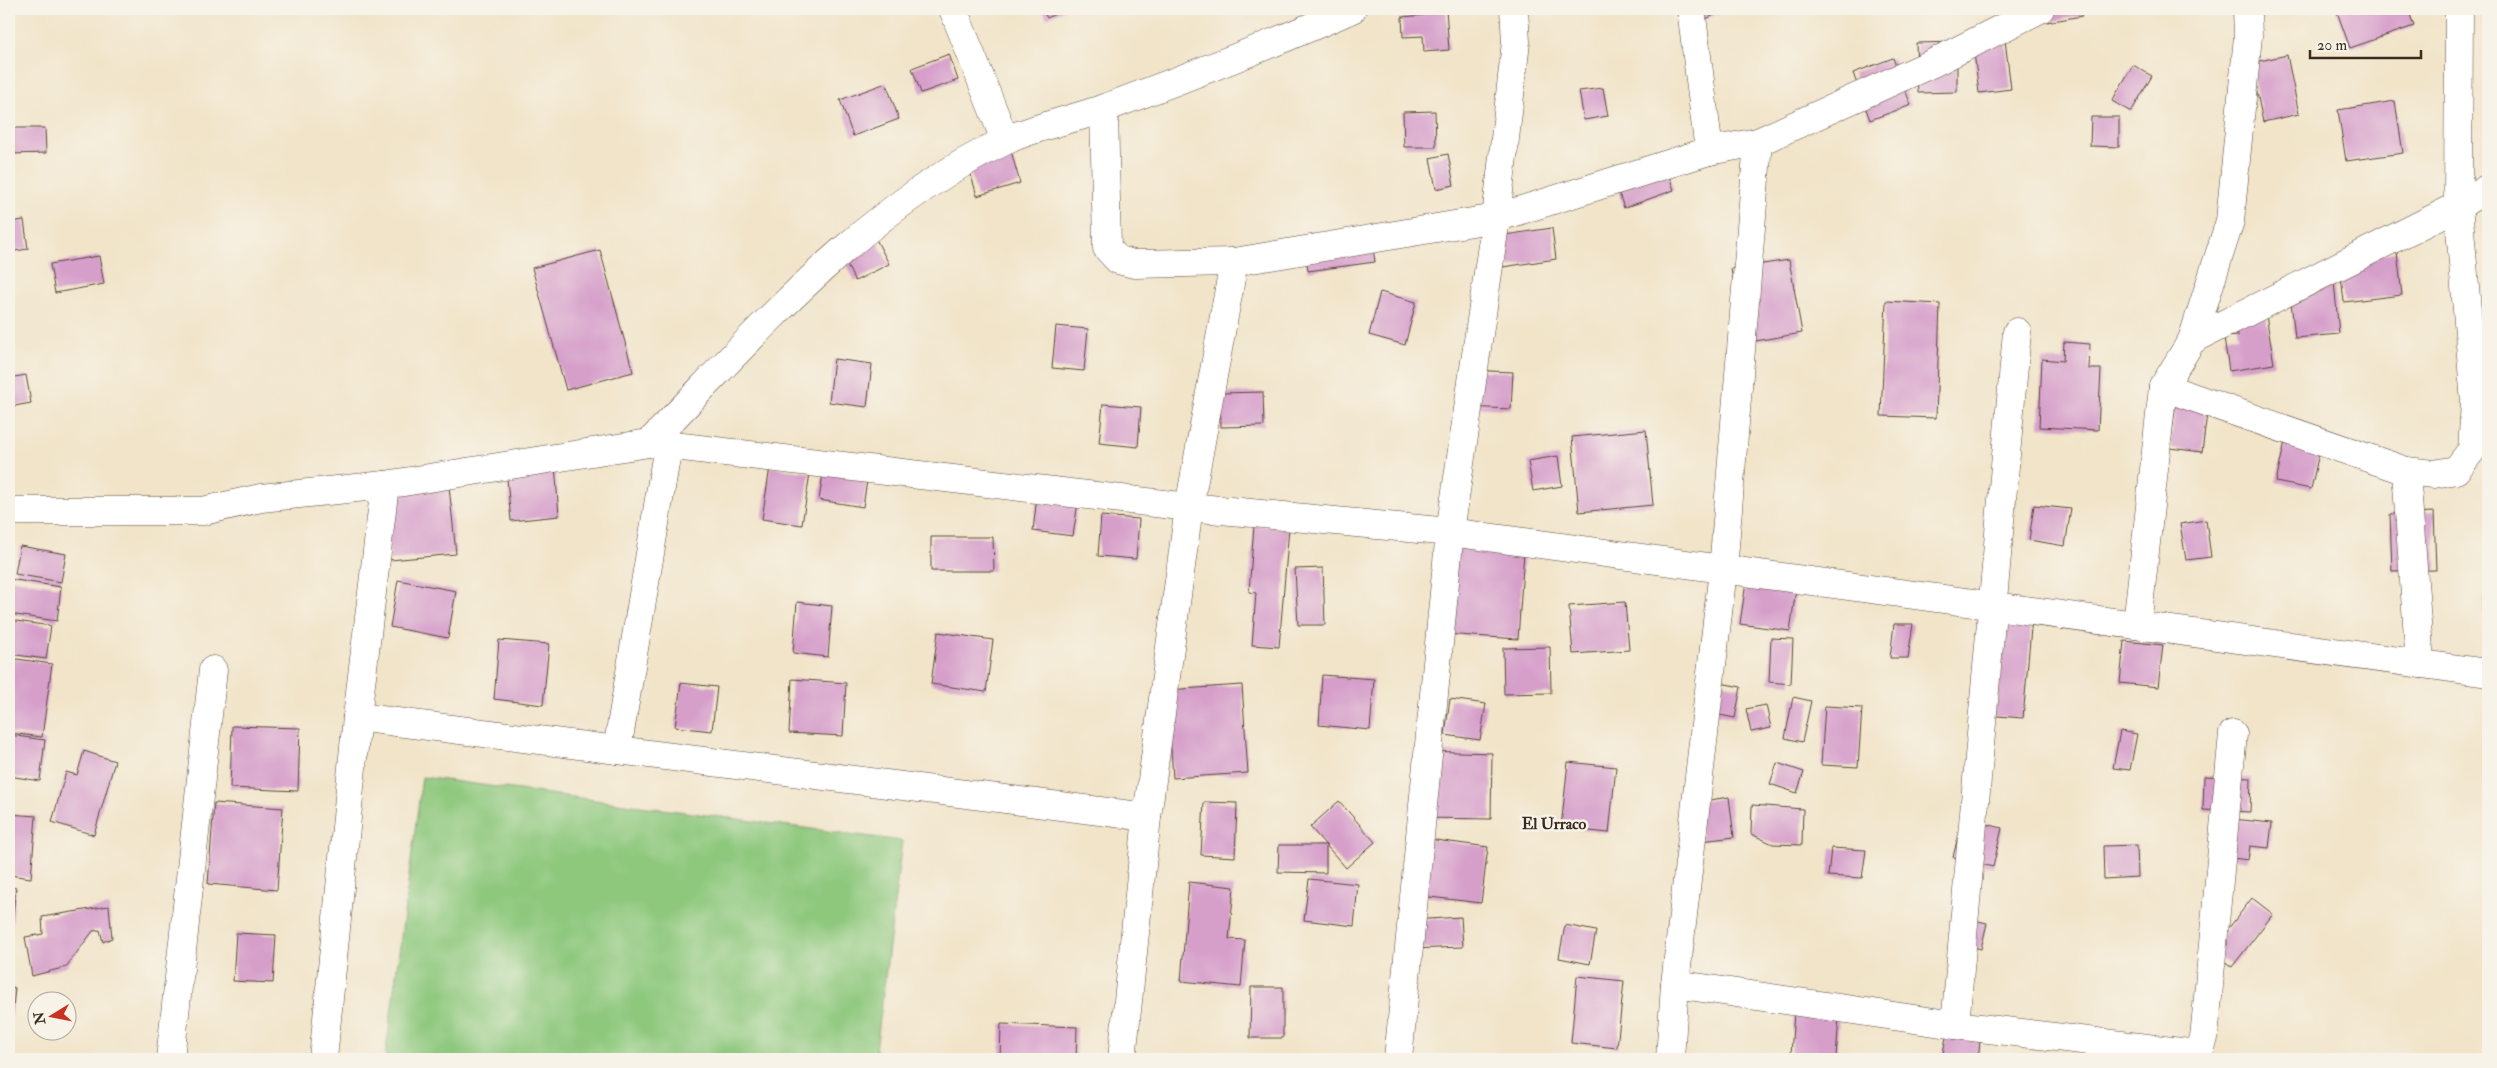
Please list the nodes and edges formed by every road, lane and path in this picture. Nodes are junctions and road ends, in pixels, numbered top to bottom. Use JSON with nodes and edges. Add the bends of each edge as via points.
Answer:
{"nodes":[{"id":1,"x":953,"y":9,"type":"edge"},
{"id":2,"x":1352,"y":9,"type":"edge"},
{"id":3,"x":1514,"y":9,"type":"edge"},
{"id":4,"x":1691,"y":9,"type":"edge"},
{"id":5,"x":2040,"y":9,"type":"edge"},
{"id":6,"x":2247,"y":9,"type":"edge"},
{"id":7,"x":2459,"y":9,"type":"edge"},
{"id":8,"x":1312,"y":17,"type":"edge"},
{"id":9,"x":1104,"y":108,"type":"junction"},
{"id":10,"x":1006,"y":140,"type":"junction"},
{"id":11,"x":1758,"y":142,"type":"junction"},
{"id":12,"x":1709,"y":151,"type":"junction"},
{"id":13,"x":2488,"y":188,"type":"edge"},
{"id":14,"x":2458,"y":206,"type":"junction"},
{"id":15,"x":1496,"y":218,"type":"junction"},
{"id":16,"x":1234,"y":262,"type":"junction"},
{"id":17,"x":2017,"y":332,"type":"dead end"},
{"id":18,"x":2192,"y":340,"type":"junction"},
{"id":19,"x":2163,"y":388,"type":"junction"},
{"id":20,"x":659,"y":444,"type":"junction"},
{"id":21,"x":2406,"y":471,"type":"junction"},
{"id":22,"x":385,"y":486,"type":"junction"},
{"id":23,"x":1189,"y":507,"type":"junction"},
{"id":24,"x":9,"y":511,"type":"edge"},
{"id":25,"x":1450,"y":532,"type":"junction"},
{"id":26,"x":1723,"y":570,"type":"junction"},
{"id":27,"x":1994,"y":606,"type":"junction"},
{"id":28,"x":2137,"y":625,"type":"junction"},
{"id":29,"x":2420,"y":664,"type":"junction"},
{"id":30,"x":213,"y":670,"type":"dead end"},
{"id":31,"x":2488,"y":673,"type":"edge"},
{"id":32,"x":357,"y":718,"type":"junction"},
{"id":33,"x":2233,"y":734,"type":"dead end"},
{"id":34,"x":617,"y":750,"type":"junction"},
{"id":35,"x":1147,"y":817,"type":"junction"},
{"id":36,"x":1675,"y":984,"type":"junction"},
{"id":37,"x":1955,"y":1025,"type":"junction"},
{"id":38,"x":170,"y":1059,"type":"edge"},
{"id":39,"x":323,"y":1059,"type":"edge"},
{"id":40,"x":1122,"y":1059,"type":"edge"},
{"id":41,"x":1398,"y":1059,"type":"edge"},
{"id":42,"x":1670,"y":1059,"type":"edge"}],
"edges":[{"from":1,"to":10,"type":"street"},
{"from":2,"to":8,"type":"street"},
{"from":3,"to":15,"type":"street","via":[[1516,42]]},
{"from":4,"to":12,"type":"street"},
{"from":5,"to":11,"type":"street","via":[[1933,63]]},
{"from":6,"to":18,"type":"street","via":[[2248,36],[2230,221]]},
{"from":7,"to":14,"type":"street"},
{"from":8,"to":9,"type":"street"},
{"from":9,"to":10,"type":"street"},
{"from":9,"to":16,"type":"street","via":[[1107,248],[1118,260],[1134,264]]},
{"from":10,"to":20,"type":"street","via":[[924,187],[827,263]]},
{"from":11,"to":12,"type":"street"},
{"from":11,"to":26,"type":"street"},
{"from":12,"to":15,"type":"street"},
{"from":13,"to":14,"type":"street"},
{"from":14,"to":18,"type":"street"},
{"from":14,"to":21,"type":"street","via":[[2475,402],[2472,450],[2456,470],[2434,474]]},
{"from":15,"to":16,"type":"street"},
{"from":15,"to":25,"type":"street"},
{"from":16,"to":23,"type":"street"},
{"from":17,"to":27,"type":"street"},
{"from":18,"to":19,"type":"street"},
{"from":19,"to":21,"type":"street"},
{"from":19,"to":28,"type":"street"},
{"from":20,"to":22,"type":"street"},
{"from":20,"to":23,"type":"street"},
{"from":20,"to":34,"type":"street"},
{"from":21,"to":29,"type":"street"},
{"from":22,"to":24,"type":"street","via":[[261,498],[203,511]]},
{"from":22,"to":32,"type":"street"},
{"from":23,"to":25,"type":"street"},
{"from":23,"to":35,"type":"street"},
{"from":25,"to":26,"type":"street"},
{"from":25,"to":41,"type":"street"},
{"from":26,"to":27,"type":"street"},
{"from":26,"to":36,"type":"street"},
{"from":27,"to":28,"type":"street"},
{"from":27,"to":37,"type":"street"},
{"from":28,"to":29,"type":"street"},
{"from":29,"to":31,"type":"street"},
{"from":30,"to":38,"type":"street"},
{"from":32,"to":34,"type":"street"},
{"from":32,"to":39,"type":"street"},
{"from":33,"to":37,"type":"street","via":[[2204,1038],[2200,1050],[2189,1053]]},
{"from":34,"to":35,"type":"street"},
{"from":35,"to":40,"type":"street"},
{"from":36,"to":37,"type":"street"},
{"from":36,"to":42,"type":"street"}]}
